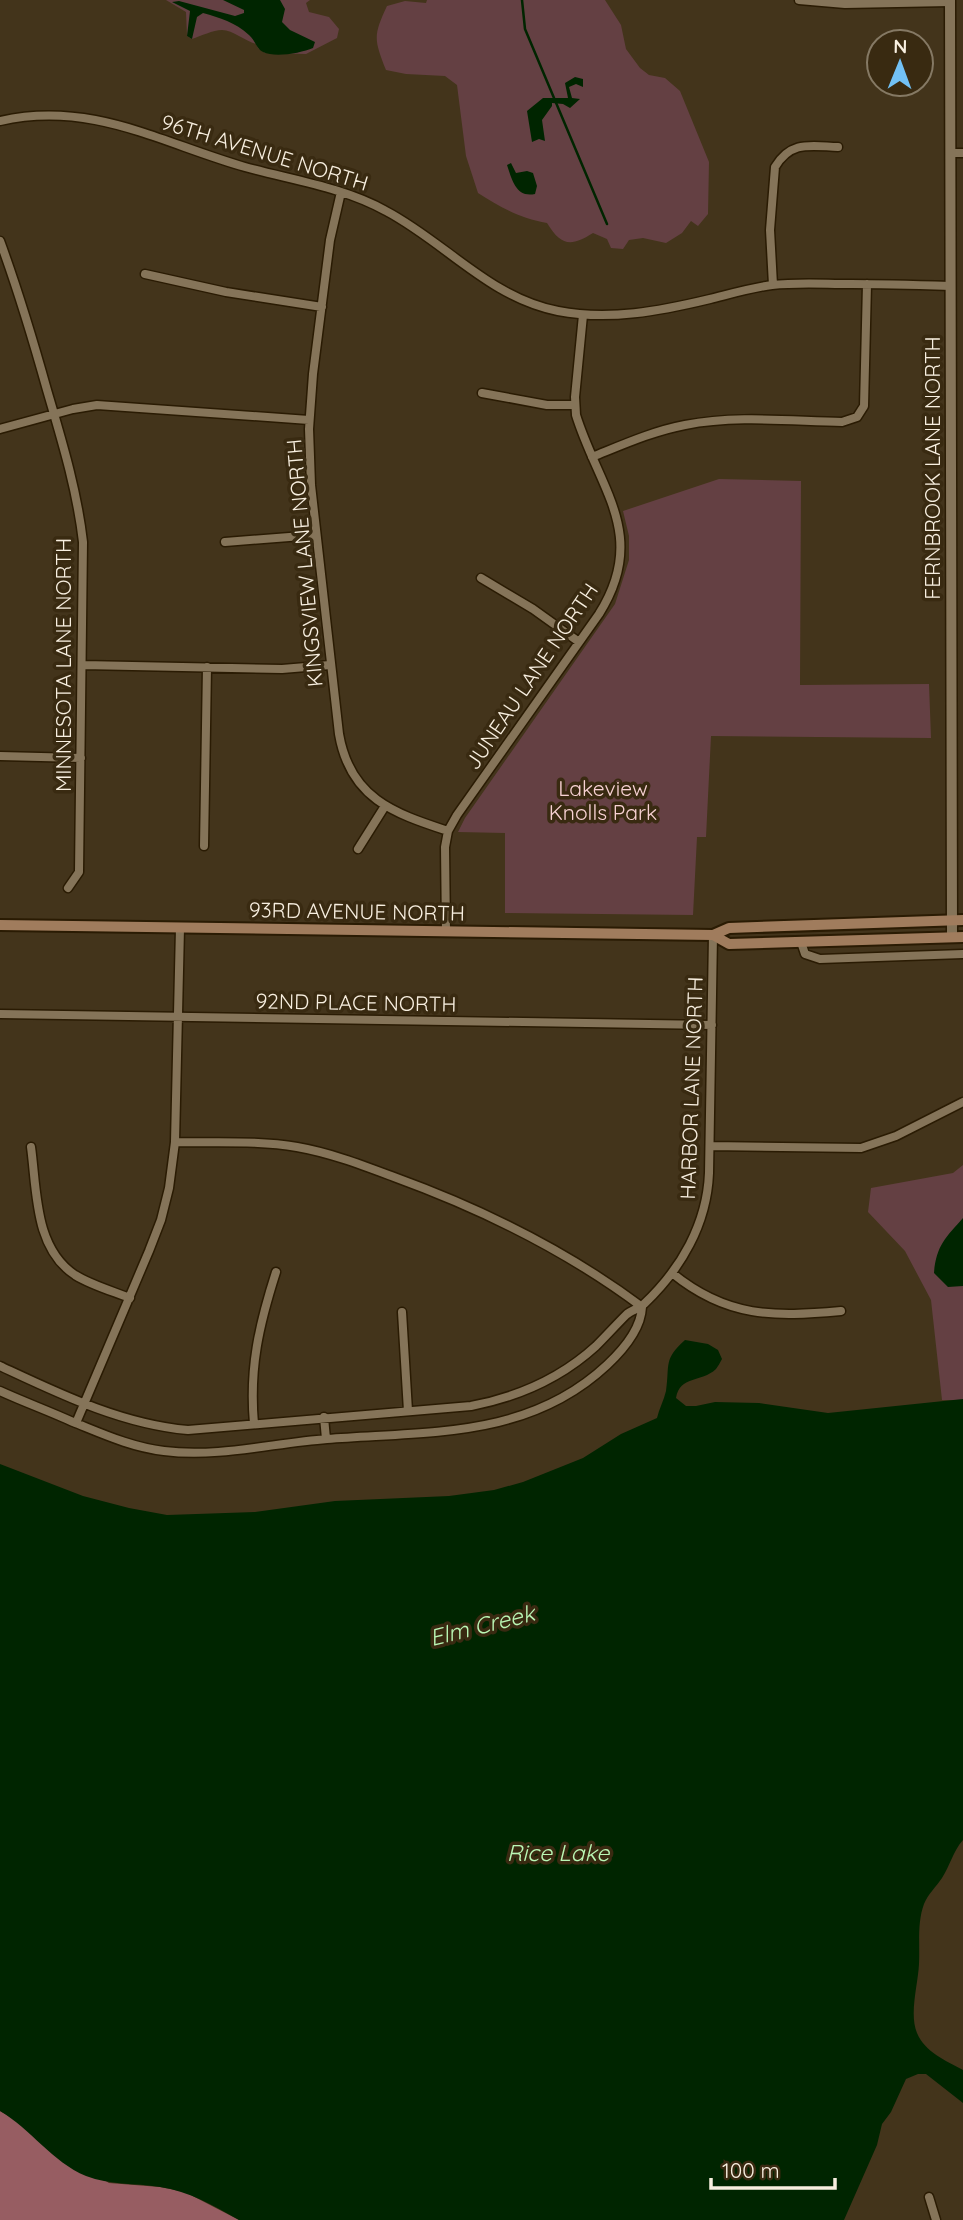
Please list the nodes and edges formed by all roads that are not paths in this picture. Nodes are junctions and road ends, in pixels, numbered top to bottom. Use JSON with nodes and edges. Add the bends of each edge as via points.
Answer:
{"nodes":[{"id":1,"x":799,"y":0,"type":"edge"},
{"id":2,"x":950,"y":1,"type":"edge"},
{"id":3,"x":0,"y":121,"type":"edge"},
{"id":4,"x":838,"y":147,"type":"dead end"},
{"id":5,"x":951,"y":152,"type":"junction"},
{"id":6,"x":963,"y":153,"type":"edge"},
{"id":7,"x":341,"y":192,"type":"junction"},
{"id":8,"x":0,"y":241,"type":"edge"},
{"id":9,"x":145,"y":274,"type":"dead end"},
{"id":10,"x":867,"y":284,"type":"junction"},
{"id":11,"x":773,"y":285,"type":"junction"},
{"id":12,"x":951,"y":286,"type":"junction"},
{"id":13,"x":322,"y":307,"type":"junction"},
{"id":14,"x":583,"y":315,"type":"junction"},
{"id":15,"x":482,"y":393,"type":"dead end"},
{"id":16,"x":575,"y":405,"type":"junction"},
{"id":17,"x":54,"y":414,"type":"junction"},
{"id":18,"x":309,"y":420,"type":"junction"},
{"id":19,"x":0,"y":429,"type":"edge"},
{"id":20,"x":592,"y":457,"type":"junction"},
{"id":21,"x":316,"y":535,"type":"junction"},
{"id":22,"x":225,"y":542,"type":"dead end"},
{"id":23,"x":481,"y":578,"type":"dead end"},
{"id":24,"x":579,"y":642,"type":"junction"},
{"id":25,"x":83,"y":665,"type":"junction"},
{"id":26,"x":330,"y":665,"type":"junction"},
{"id":27,"x":207,"y":667,"type":"junction"},
{"id":28,"x":0,"y":756,"type":"edge"},
{"id":29,"x":81,"y":758,"type":"junction"},
{"id":30,"x":385,"y":806,"type":"junction"},
{"id":31,"x":448,"y":831,"type":"junction"},
{"id":32,"x":204,"y":846,"type":"dead end"},
{"id":33,"x":358,"y":849,"type":"dead end"},
{"id":34,"x":68,"y":888,"type":"dead end"},
{"id":35,"x":958,"y":920,"type":"edge"},
{"id":36,"x":0,"y":925,"type":"edge"},
{"id":37,"x":180,"y":928,"type":"junction"},
{"id":38,"x":446,"y":932,"type":"junction"},
{"id":39,"x":713,"y":935,"type":"junction"},
{"id":40,"x":958,"y":937,"type":"edge"},
{"id":41,"x":801,"y":942,"type":"junction"},
{"id":42,"x":963,"y":954,"type":"edge"},
{"id":43,"x":953,"y":955,"type":"junction"},
{"id":44,"x":0,"y":1014,"type":"edge"},
{"id":45,"x":178,"y":1017,"type":"junction"},
{"id":46,"x":712,"y":1025,"type":"junction"},
{"id":47,"x":963,"y":1102,"type":"edge"},
{"id":48,"x":175,"y":1142,"type":"junction"},
{"id":49,"x":710,"y":1146,"type":"junction"},
{"id":50,"x":31,"y":1147,"type":"dead end"},
{"id":51,"x":276,"y":1272,"type":"dead end"},
{"id":52,"x":672,"y":1273,"type":"junction"},
{"id":53,"x":130,"y":1298,"type":"junction"},
{"id":54,"x":642,"y":1307,"type":"junction"},
{"id":55,"x":841,"y":1311,"type":"dead end"},
{"id":56,"x":402,"y":1312,"type":"dead end"},
{"id":57,"x":0,"y":1366,"type":"edge"},
{"id":58,"x":0,"y":1391,"type":"edge"},
{"id":59,"x":85,"y":1402,"type":"junction"},
{"id":60,"x":408,"y":1411,"type":"junction"},
{"id":61,"x":324,"y":1417,"type":"junction"},
{"id":62,"x":76,"y":1423,"type":"junction"},
{"id":63,"x":254,"y":1424,"type":"junction"},
{"id":64,"x":326,"y":1439,"type":"junction"},
{"id":65,"x":929,"y":2197,"type":"dead end"},
{"id":66,"x":936,"y":2220,"type":"edge"}],
"edges":[{"from":1,"to":2,"type":"street","via":[[845,4]]},
{"from":2,"to":5,"type":"street","name":"FERNBROOK LANE NORTH"},
{"from":3,"to":7,"type":"street","name":"96TH AVENUE NORTH","via":[[46,115],[86,117]]},
{"from":4,"to":11,"type":"street","via":[[798,146],[775,167],[770,230]]},
{"from":5,"to":6,"type":"street"},
{"from":5,"to":12,"type":"street","name":"FERNBROOK LANE NORTH"},
{"from":7,"to":13,"type":"street","name":"KINGSVIEW LANE NORTH"},
{"from":7,"to":14,"type":"street","name":"96TH AVENUE NORTH","via":[[389,212],[512,295],[538,306]]},
{"from":8,"to":17,"type":"street","name":"MINNESOTA LANE NORTH"},
{"from":9,"to":13,"type":"street"},
{"from":10,"to":11,"type":"street","name":"96TH AVENUE NORTH"},
{"from":10,"to":12,"type":"street","name":"96TH AVENUE NORTH"},
{"from":10,"to":20,"type":"street","via":[[864,405],[851,421],[734,420],[683,425]]},
{"from":11,"to":14,"type":"street","name":"96TH AVENUE NORTH","via":[[641,313]]},
{"from":12,"to":35,"type":"street","name":"FERNBROOK LANE NORTH"},
{"from":13,"to":18,"type":"street","name":"KINGSVIEW LANE NORTH"},
{"from":14,"to":16,"type":"street","name":"JUNEAU LANE NORTH"},
{"from":15,"to":16,"type":"street","via":[[547,405]]},
{"from":16,"to":20,"type":"street","name":"JUNEAU LANE NORTH"},
{"from":17,"to":18,"type":"street","via":[[97,405]]},
{"from":17,"to":19,"type":"street"},
{"from":17,"to":25,"type":"street","name":"MINNESOTA LANE NORTH","via":[[82,531]]},
{"from":18,"to":21,"type":"street","name":"KINGSVIEW LANE NORTH"},
{"from":20,"to":24,"type":"street","name":"JUNEAU LANE NORTH","via":[[618,519],[620,562],[609,598]]},
{"from":21,"to":22,"type":"street"},
{"from":21,"to":26,"type":"street","name":"KINGSVIEW LANE NORTH"},
{"from":23,"to":24,"type":"street"},
{"from":24,"to":31,"type":"street","name":"JUNEAU LANE NORTH"},
{"from":25,"to":27,"type":"street"},
{"from":25,"to":29,"type":"street","name":"MINNESOTA LANE NORTH"},
{"from":26,"to":27,"type":"street"},
{"from":26,"to":30,"type":"street","name":"KINGSVIEW LANE NORTH","via":[[343,755],[360,785]]},
{"from":27,"to":32,"type":"street"},
{"from":28,"to":29,"type":"street"},
{"from":29,"to":34,"type":"street","name":"MINNESOTA LANE NORTH","via":[[79,872]]},
{"from":30,"to":31,"type":"street","name":"KINGSVIEW LANE NORTH"},
{"from":30,"to":33,"type":"street"},
{"from":31,"to":38,"type":"street","name":"JUNEAU LANE NORTH"},
{"from":35,"to":39,"type":"main road","name":"93RD AVENUE NORTH","via":[[729,928]]},
{"from":35,"to":40,"type":"street","name":"FERNBROOK LANE NORTH"},
{"from":36,"to":37,"type":"main road","name":"93RD AVENUE NORTH"},
{"from":37,"to":38,"type":"main road","name":"93RD AVENUE NORTH"},
{"from":37,"to":45,"type":"street"},
{"from":38,"to":39,"type":"main road","name":"93RD AVENUE NORTH"},
{"from":39,"to":41,"type":"main road","name":"93RD AVENUE NORTH","via":[[729,944]]},
{"from":39,"to":46,"type":"street","name":"HARBOR LANE NORTH"},
{"from":40,"to":41,"type":"main road","name":"93RD AVENUE NORTH"},
{"from":40,"to":43,"type":"street"},
{"from":41,"to":43,"type":"street","via":[[805,954],[820,959]]},
{"from":42,"to":43,"type":"street"},
{"from":44,"to":45,"type":"street","name":"92ND PLACE NORTH"},
{"from":45,"to":46,"type":"street","name":"92ND PLACE NORTH"},
{"from":45,"to":48,"type":"street"},
{"from":46,"to":49,"type":"street","name":"HARBOR LANE NORTH"},
{"from":47,"to":49,"type":"street","via":[[861,1148]]},
{"from":48,"to":53,"type":"street","via":[[161,1220]]},
{"from":48,"to":54,"type":"street","via":[[294,1146],[348,1160],[490,1217],[589,1269]]},
{"from":49,"to":52,"type":"street","name":"HARBOR LANE NORTH","via":[[705,1209]]},
{"from":50,"to":53,"type":"street","via":[[44,1236],[51,1251],[74,1274]]},
{"from":51,"to":63,"type":"street","via":[[253,1365]]},
{"from":52,"to":54,"type":"street","name":"HARBOR LANE NORTH"},
{"from":52,"to":55,"type":"street","via":[[706,1297],[744,1311]]},
{"from":53,"to":59,"type":"street"},
{"from":54,"to":60,"type":"street","via":[[629,1312],[577,1362],[529,1389],[471,1406]]},
{"from":54,"to":64,"type":"street","via":[[641,1319],[613,1359],[595,1376],[538,1410],[476,1428]]},
{"from":56,"to":60,"type":"street"},
{"from":57,"to":59,"type":"street"},
{"from":58,"to":62,"type":"street"},
{"from":59,"to":62,"type":"street"},
{"from":59,"to":63,"type":"street","via":[[161,1428],[200,1430]]},
{"from":60,"to":61,"type":"street"},
{"from":61,"to":63,"type":"street"},
{"from":61,"to":64,"type":"street"},
{"from":62,"to":64,"type":"street","via":[[134,1446],[190,1453]]},
{"from":65,"to":66,"type":"street"}]}
